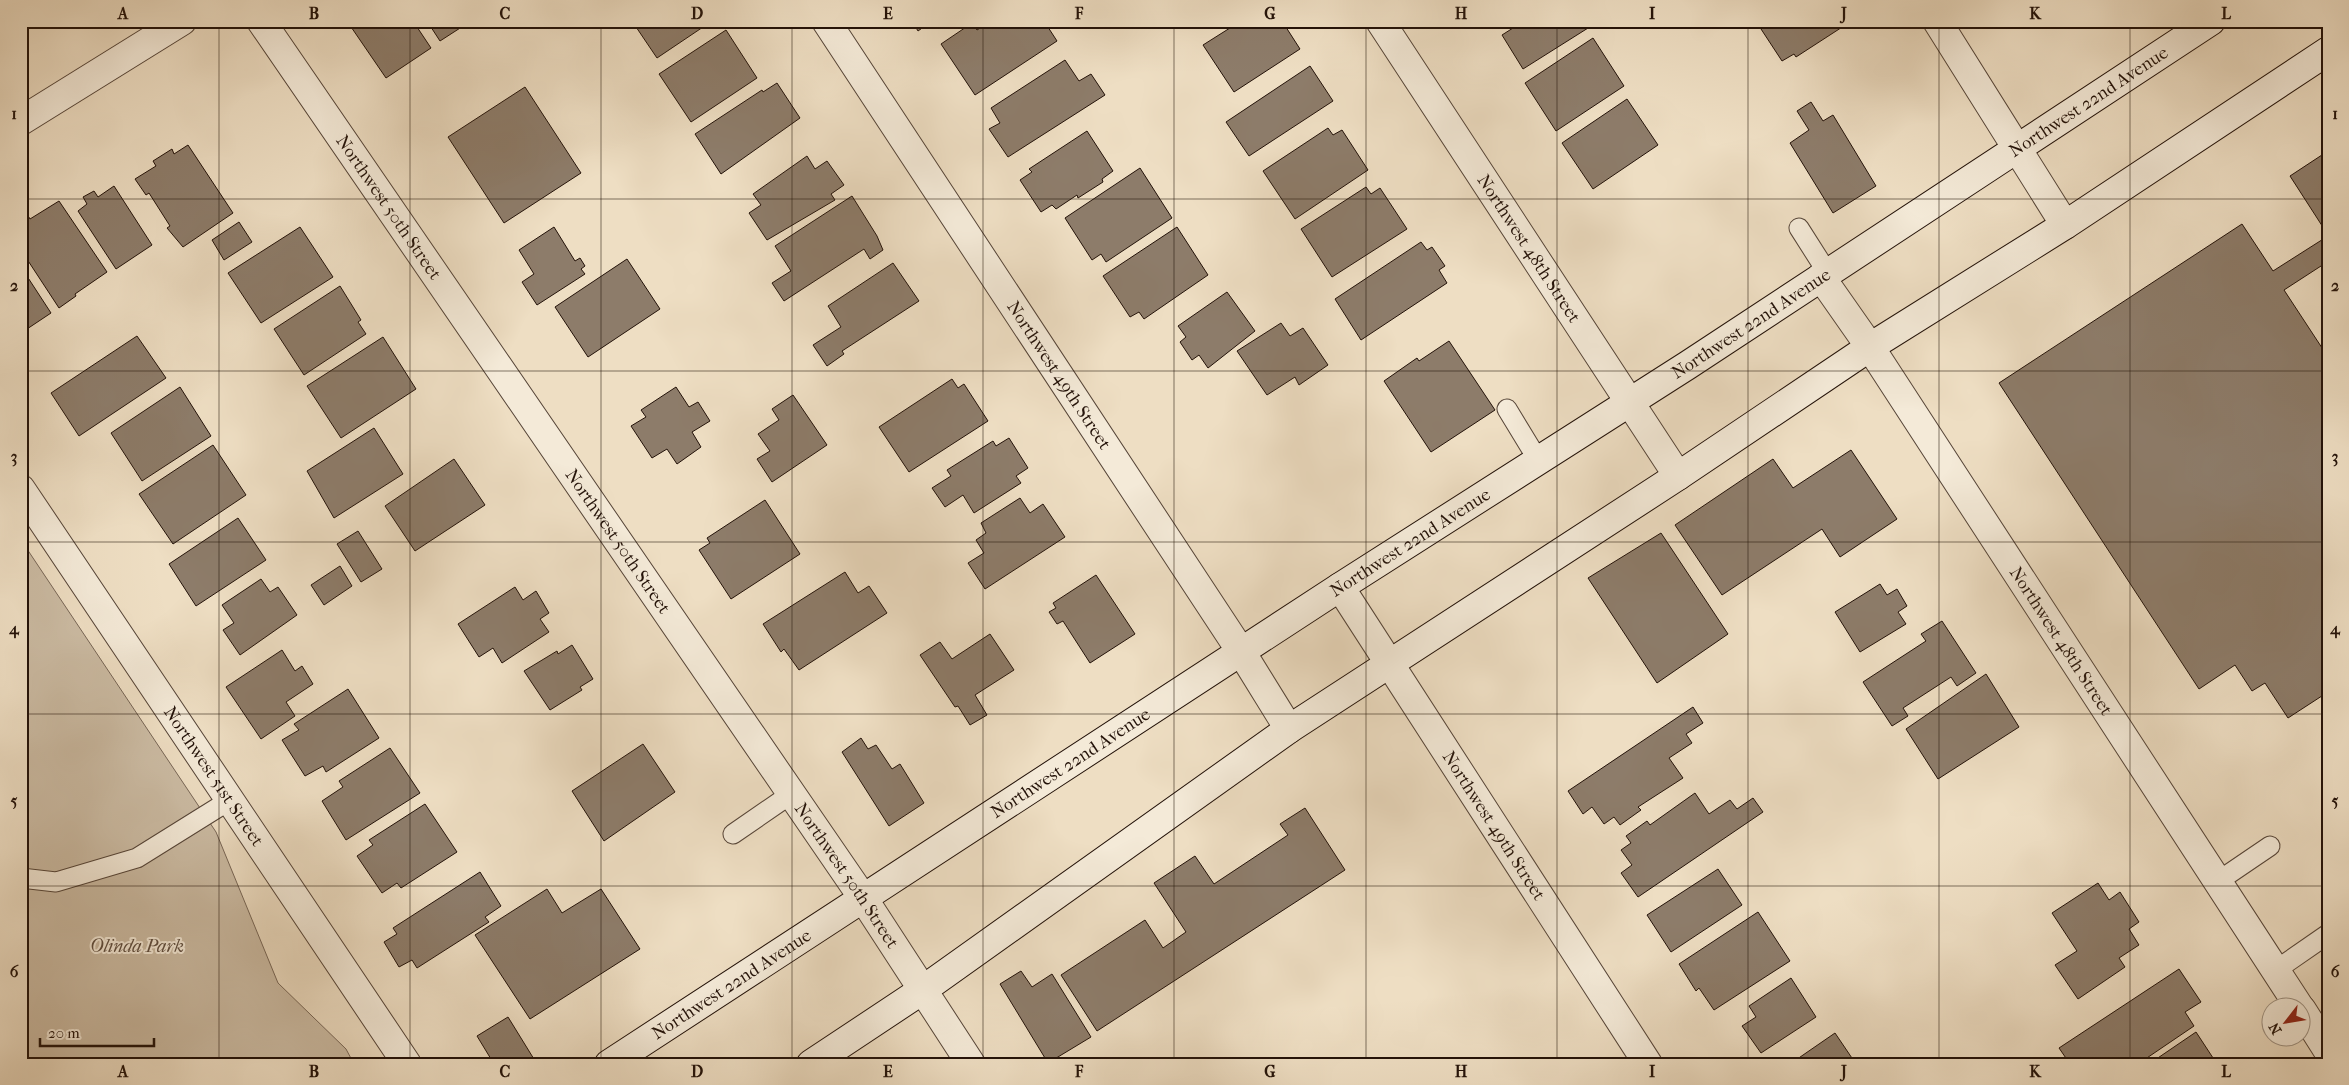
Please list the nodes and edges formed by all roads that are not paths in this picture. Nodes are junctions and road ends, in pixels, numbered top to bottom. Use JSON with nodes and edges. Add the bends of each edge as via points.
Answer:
{"nodes":[{"id":1,"x":182,"y":21,"type":"edge"},
{"id":2,"x":261,"y":21,"type":"edge"},
{"id":3,"x":826,"y":21,"type":"edge"},
{"id":4,"x":1380,"y":21,"type":"edge"},
{"id":5,"x":1937,"y":21,"type":"edge"},
{"id":6,"x":2211,"y":21,"type":"edge"},
{"id":7,"x":2328,"y":52,"type":"edge"},
{"id":8,"x":21,"y":120,"type":"edge"},
{"id":9,"x":2018,"y":149,"type":"junction"},
{"id":10,"x":2065,"y":225,"type":"junction"},
{"id":11,"x":1799,"y":228,"type":"dead end"},
{"id":12,"x":1824,"y":274,"type":"junction"},
{"id":13,"x":1870,"y":347,"type":"junction"},
{"id":14,"x":1630,"y":402,"type":"junction"},
{"id":15,"x":1507,"y":409,"type":"dead end"},
{"id":16,"x":1538,"y":460,"type":"junction"},
{"id":17,"x":1678,"y":476,"type":"junction"},
{"id":18,"x":22,"y":491,"type":"edge"},
{"id":19,"x":1340,"y":588,"type":"junction"},
{"id":20,"x":1242,"y":653,"type":"junction"},
{"id":21,"x":1389,"y":665,"type":"junction"},
{"id":22,"x":1289,"y":729,"type":"junction"},
{"id":23,"x":791,"y":794,"type":"junction"},
{"id":24,"x":230,"y":800,"type":"junction"},
{"id":25,"x":733,"y":834,"type":"dead end"},
{"id":26,"x":2270,"y":846,"type":"dead end"},
{"id":27,"x":21,"y":878,"type":"edge"},
{"id":28,"x":2217,"y":882,"type":"junction"},
{"id":29,"x":863,"y":898,"type":"junction"},
{"id":30,"x":2328,"y":934,"type":"edge"},
{"id":31,"x":2276,"y":970,"type":"junction"},
{"id":32,"x":924,"y":989,"type":"junction"},
{"id":33,"x":2294,"y":998,"type":"edge"},
{"id":34,"x":2312,"y":1026,"type":"edge"},
{"id":35,"x":2328,"y":1051,"type":"edge"},
{"id":36,"x":407,"y":1064,"type":"edge"},
{"id":37,"x":609,"y":1064,"type":"edge"},
{"id":38,"x":811,"y":1064,"type":"edge"},
{"id":39,"x":971,"y":1064,"type":"edge"},
{"id":40,"x":1648,"y":1064,"type":"edge"}],
"edges":[{"from":1,"to":8,"type":"street"},
{"from":2,"to":23,"type":"street","name":"Northwest 50th Street"},
{"from":3,"to":20,"type":"street","name":"Northwest 49th Street"},
{"from":4,"to":14,"type":"street","name":"Northwest 48th Street"},
{"from":5,"to":9,"type":"street"},
{"from":6,"to":9,"type":"street","name":"Northwest 22nd Avenue"},
{"from":7,"to":10,"type":"street"},
{"from":9,"to":10,"type":"street"},
{"from":9,"to":12,"type":"street","name":"Northwest 22nd Avenue"},
{"from":10,"to":13,"type":"street"},
{"from":11,"to":12,"type":"lane"},
{"from":12,"to":13,"type":"street","name":"Northwest 48th Street"},
{"from":12,"to":14,"type":"street","name":"Northwest 22nd Avenue"},
{"from":13,"to":17,"type":"street"},
{"from":13,"to":28,"type":"street","name":"Northwest 48th Street"},
{"from":14,"to":16,"type":"street","name":"Northwest 22nd Avenue"},
{"from":14,"to":17,"type":"street","name":"Northwest 48th Street"},
{"from":15,"to":16,"type":"lane"},
{"from":16,"to":19,"type":"street","name":"Northwest 22nd Avenue"},
{"from":17,"to":21,"type":"street"},
{"from":18,"to":24,"type":"street","name":"Northwest 51st Street"},
{"from":19,"to":20,"type":"street","name":"Northwest 22nd Avenue"},
{"from":19,"to":21,"type":"street","name":"Northwest 49th Street"},
{"from":20,"to":22,"type":"street","name":"Northwest 49th Street"},
{"from":20,"to":29,"type":"street","name":"Northwest 22nd Avenue"},
{"from":21,"to":22,"type":"street"},
{"from":21,"to":40,"type":"street","name":"Northwest 49th Street"},
{"from":22,"to":32,"type":"street"},
{"from":23,"to":25,"type":"lane"},
{"from":23,"to":29,"type":"street","name":"Northwest 50th Street"},
{"from":24,"to":27,"type":"lane","via":[[137,858],[56,882]]},
{"from":24,"to":36,"type":"street","name":"Northwest 51st Street"},
{"from":26,"to":28,"type":"lane"},
{"from":28,"to":31,"type":"street","name":"Northwest 48th Street"},
{"from":29,"to":32,"type":"street","name":"Northwest 50th Street"},
{"from":29,"to":37,"type":"street","name":"Northwest 22nd Avenue"},
{"from":30,"to":31,"type":"lane"},
{"from":31,"to":33,"type":"street","name":"Northwest 48th Street"},
{"from":32,"to":38,"type":"street"},
{"from":32,"to":39,"type":"street","name":"Northwest 50th Street"},
{"from":34,"to":35,"type":"street","name":"Northwest 48th Street"}]}
